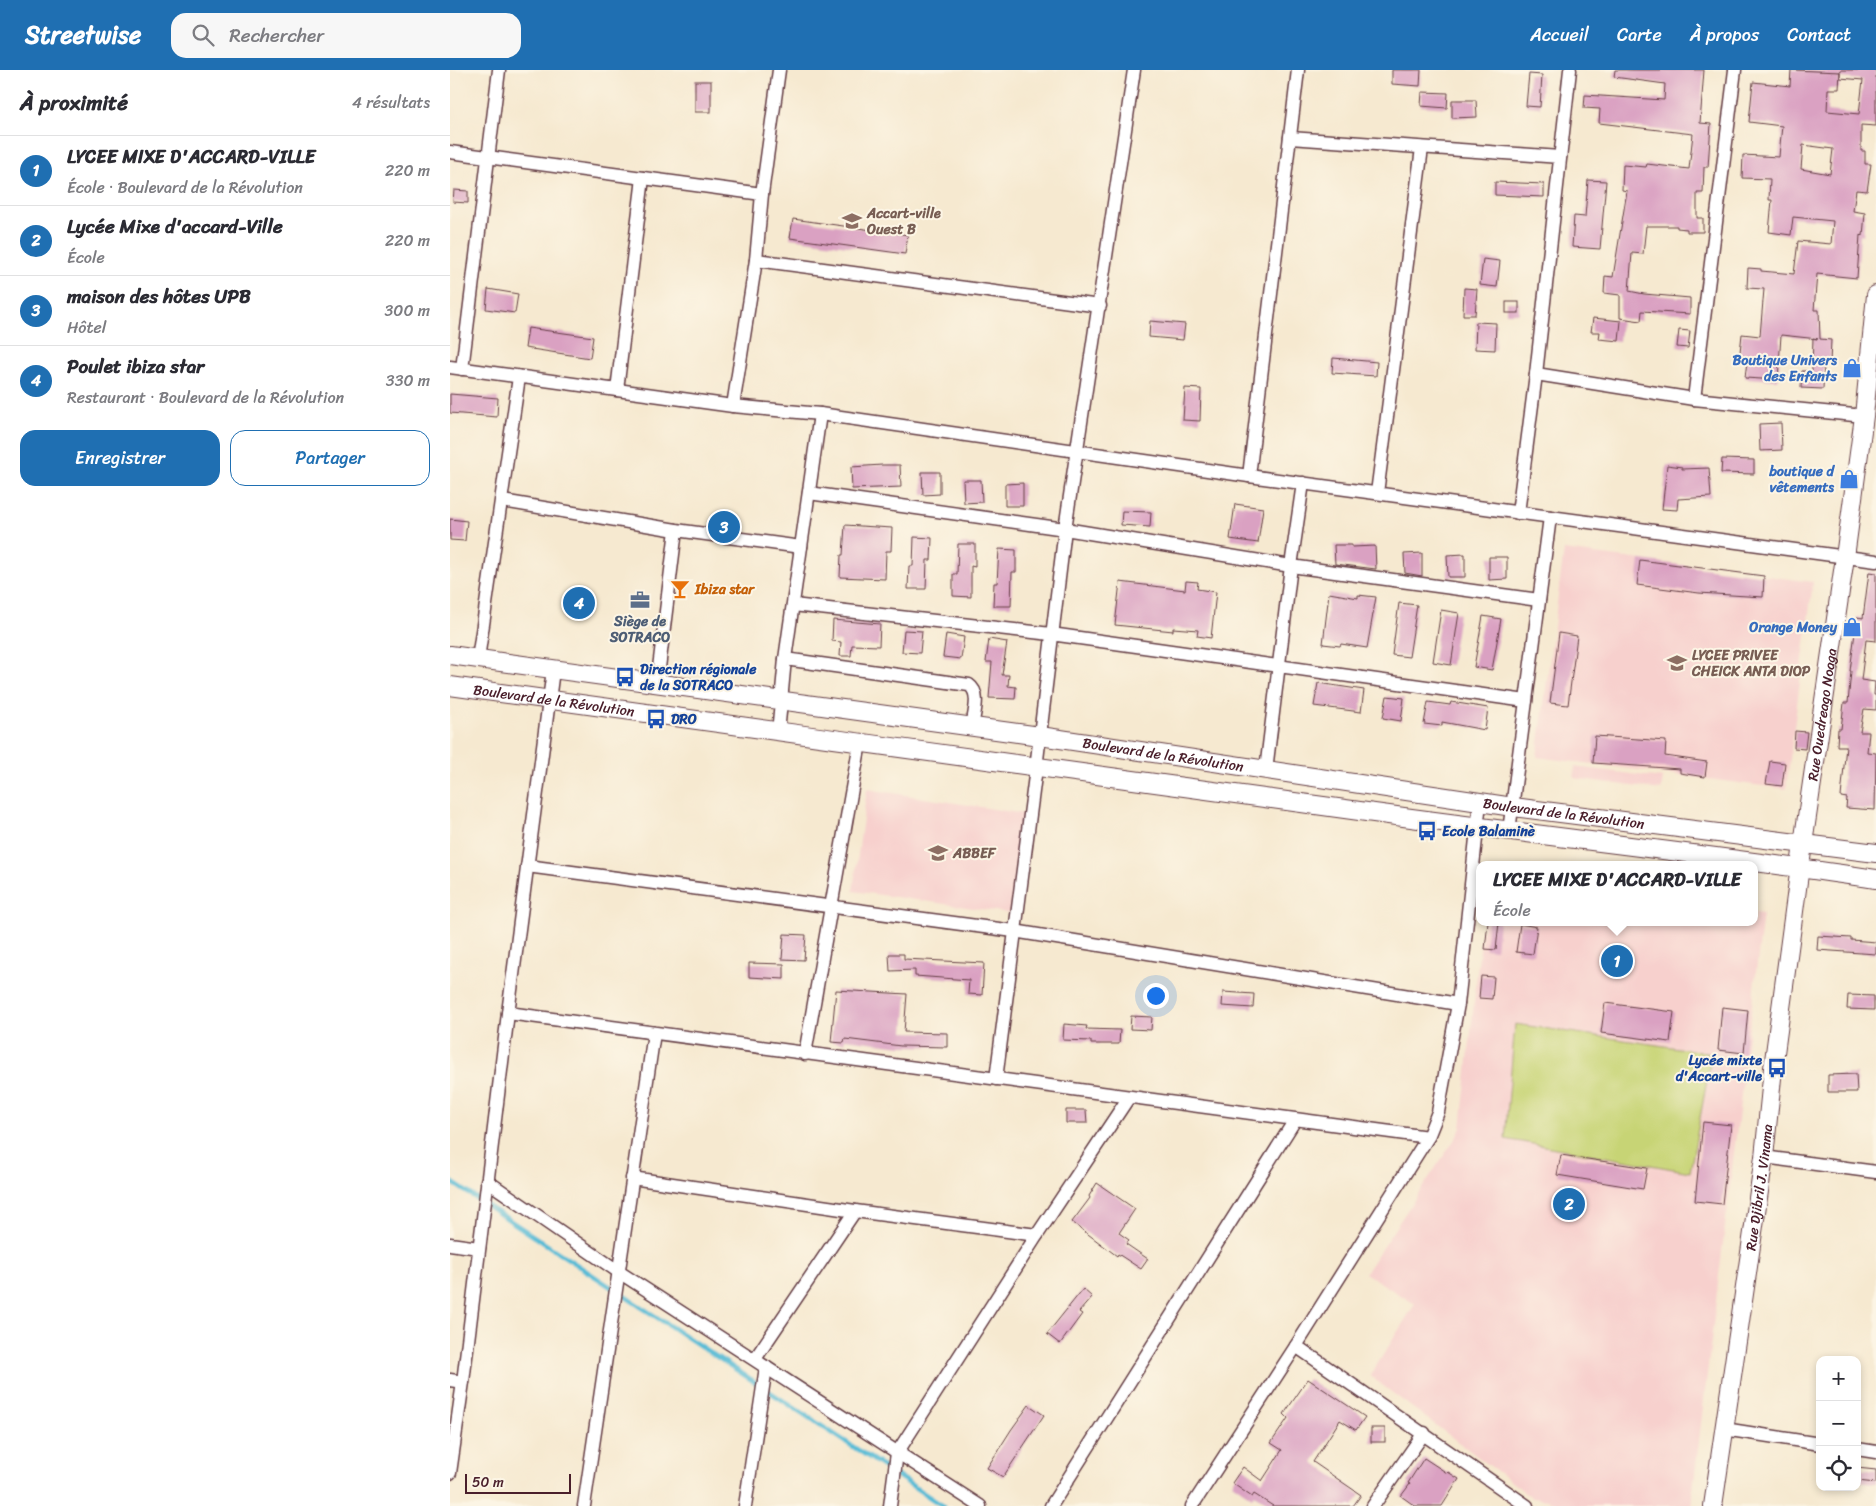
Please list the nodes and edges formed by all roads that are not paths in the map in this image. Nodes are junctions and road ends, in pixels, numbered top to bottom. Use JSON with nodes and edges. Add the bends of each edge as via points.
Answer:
{"nodes":[{"id":1,"x":499,"y":70,"type":"edge"},
{"id":2,"x":779,"y":70,"type":"edge"},
{"id":3,"x":1134,"y":70,"type":"edge"},
{"id":4,"x":1298,"y":70,"type":"edge"},
{"id":5,"x":1570,"y":70,"type":"edge"},
{"id":6,"x":1735,"y":70,"type":"edge"},
{"id":7,"x":1290,"y":138,"type":"junction"},
{"id":8,"x":1422,"y":148,"type":"junction"},
{"id":9,"x":450,"y":152,"type":"edge"},
{"id":10,"x":1560,"y":157,"type":"junction"},
{"id":11,"x":489,"y":158,"type":"junction"},
{"id":12,"x":643,"y":178,"type":"junction"},
{"id":13,"x":762,"y":194,"type":"junction"},
{"id":14,"x":756,"y":260,"type":"junction"},
{"id":15,"x":1876,"y":295,"type":"edge"},
{"id":16,"x":1100,"y":306,"type":"junction"},
{"id":17,"x":456,"y":368,"type":"edge"},
{"id":18,"x":1536,"y":374,"type":"junction"},
{"id":19,"x":519,"y":377,"type":"junction"},
{"id":20,"x":617,"y":390,"type":"junction"},
{"id":21,"x":1694,"y":399,"type":"junction"},
{"id":22,"x":733,"y":406,"type":"junction"},
{"id":23,"x":820,"y":414,"type":"junction"},
{"id":24,"x":1864,"y":416,"type":"junction"},
{"id":25,"x":1076,"y":450,"type":"junction"},
{"id":26,"x":1249,"y":476,"type":"junction"},
{"id":27,"x":1303,"y":484,"type":"junction"},
{"id":28,"x":808,"y":493,"type":"junction"},
{"id":29,"x":1377,"y":493,"type":"junction"},
{"id":30,"x":502,"y":501,"type":"junction"},
{"id":31,"x":1518,"y":512,"type":"junction"},
{"id":32,"x":1550,"y":517,"type":"junction"},
{"id":33,"x":1065,"y":529,"type":"junction"},
{"id":34,"x":676,"y":530,"type":"junction"},
{"id":35,"x":801,"y":547,"type":"junction"},
{"id":36,"x":1845,"y":557,"type":"junction"},
{"id":37,"x":1876,"y":562,"type":"edge"},
{"id":38,"x":1291,"y":566,"type":"junction"},
{"id":39,"x":1539,"y":600,"type":"junction"},
{"id":40,"x":793,"y":605,"type":"junction"},
{"id":41,"x":1052,"y":634,"type":"junction"},
{"id":42,"x":450,"y":655,"type":"edge"},
{"id":43,"x":478,"y":659,"type":"junction"},
{"id":44,"x":785,"y":659,"type":"junction"},
{"id":45,"x":1279,"y":667,"type":"junction"},
{"id":46,"x":553,"y":670,"type":"junction"},
{"id":47,"x":657,"y":684,"type":"junction"},
{"id":48,"x":450,"y":686,"type":"edge"},
{"id":49,"x":548,"y":699,"type":"junction"},
{"id":50,"x":782,"y":699,"type":"junction"},
{"id":51,"x":1526,"y":701,"type":"junction"},
{"id":52,"x":972,"y":727,"type":"junction"},
{"id":53,"x":778,"y":732,"type":"junction"},
{"id":54,"x":1040,"y":736,"type":"junction"},
{"id":55,"x":860,"y":743,"type":"junction"},
{"id":56,"x":1036,"y":768,"type":"junction"},
{"id":57,"x":1266,"y":770,"type":"junction"},
{"id":58,"x":1480,"y":802,"type":"junction"},
{"id":59,"x":1513,"y":806,"type":"junction"},
{"id":60,"x":1478,"y":827,"type":"junction"},
{"id":61,"x":1509,"y":831,"type":"junction"},
{"id":62,"x":1803,"y":844,"type":"junction"},
{"id":63,"x":1876,"y":853,"type":"edge"},
{"id":64,"x":1752,"y":861,"type":"edge"},
{"id":65,"x":1758,"y":862,"type":"edge"},
{"id":66,"x":527,"y":866,"type":"junction"},
{"id":67,"x":1800,"y":867,"type":"junction"},
{"id":68,"x":1876,"y":879,"type":"edge"},
{"id":69,"x":831,"y":906,"type":"junction"},
{"id":70,"x":1014,"y":931,"type":"junction"},
{"id":71,"x":1458,"y":1004,"type":"junction"},
{"id":72,"x":508,"y":1013,"type":"junction"},
{"id":73,"x":654,"y":1033,"type":"junction"},
{"id":74,"x":805,"y":1054,"type":"junction"},
{"id":75,"x":996,"y":1079,"type":"junction"},
{"id":76,"x":1129,"y":1097,"type":"junction"},
{"id":77,"x":1295,"y":1120,"type":"junction"},
{"id":78,"x":1428,"y":1138,"type":"junction"},
{"id":79,"x":1764,"y":1157,"type":"junction"},
{"id":80,"x":1876,"y":1172,"type":"edge"},
{"id":81,"x":632,"y":1178,"type":"junction"},
{"id":82,"x":487,"y":1181,"type":"junction"},
{"id":83,"x":855,"y":1211,"type":"junction"},
{"id":84,"x":1037,"y":1235,"type":"junction"},
{"id":85,"x":450,"y":1244,"type":"edge"},
{"id":86,"x":479,"y":1248,"type":"junction"},
{"id":87,"x":618,"y":1272,"type":"junction"},
{"id":88,"x":1296,"y":1346,"type":"junction"},
{"id":89,"x":755,"y":1359,"type":"junction"},
{"id":90,"x":766,"y":1367,"type":"junction"},
{"id":91,"x":450,"y":1380,"type":"edge"},
{"id":92,"x":463,"y":1382,"type":"junction"},
{"id":93,"x":1724,"y":1429,"type":"junction"},
{"id":94,"x":1424,"y":1433,"type":"junction"},
{"id":95,"x":1816,"y":1443,"type":"edge"},
{"id":96,"x":1861,"y":1450,"type":"edge"},
{"id":97,"x":1876,"y":1452,"type":"edge"},
{"id":98,"x":897,"y":1453,"type":"junction"},
{"id":99,"x":450,"y":1473,"type":"edge"},
{"id":100,"x":584,"y":1506,"type":"edge"},
{"id":101,"x":745,"y":1506,"type":"edge"},
{"id":102,"x":890,"y":1506,"type":"edge"},
{"id":103,"x":980,"y":1506,"type":"edge"},
{"id":104,"x":1051,"y":1506,"type":"edge"},
{"id":105,"x":1192,"y":1506,"type":"edge"},
{"id":106,"x":1373,"y":1506,"type":"edge"},
{"id":107,"x":1527,"y":1506,"type":"edge"},
{"id":108,"x":1714,"y":1506,"type":"edge"}],
"edges":[{"from":1,"to":11,"type":"street"},
{"from":2,"to":13,"type":"street"},
{"from":3,"to":16,"type":"street"},
{"from":4,"to":7,"type":"street"},
{"from":5,"to":10,"type":"street"},
{"from":6,"to":21,"type":"street"},
{"from":7,"to":8,"type":"street"},
{"from":7,"to":26,"type":"street"},
{"from":8,"to":10,"type":"street"},
{"from":8,"to":29,"type":"street"},
{"from":9,"to":11,"type":"street"},
{"from":10,"to":18,"type":"street"},
{"from":11,"to":12,"type":"street"},
{"from":11,"to":17,"type":"street"},
{"from":12,"to":13,"type":"street"},
{"from":12,"to":20,"type":"street"},
{"from":13,"to":14,"type":"street"},
{"from":14,"to":16,"type":"street"},
{"from":14,"to":22,"type":"street"},
{"from":15,"to":24,"type":"main road","name":"Rue Ouedreago Noaga"},
{"from":16,"to":25,"type":"street"},
{"from":17,"to":19,"type":"street"},
{"from":18,"to":21,"type":"street"},
{"from":18,"to":31,"type":"street"},
{"from":19,"to":20,"type":"street"},
{"from":19,"to":30,"type":"street"},
{"from":20,"to":22,"type":"street"},
{"from":21,"to":24,"type":"street"},
{"from":22,"to":23,"type":"street"},
{"from":23,"to":25,"type":"street"},
{"from":23,"to":28,"type":"street"},
{"from":24,"to":36,"type":"main road","name":"Rue Ouedreago Noaga"},
{"from":25,"to":26,"type":"street"},
{"from":25,"to":33,"type":"street"},
{"from":26,"to":27,"type":"street"},
{"from":27,"to":29,"type":"street"},
{"from":27,"to":38,"type":"street"},
{"from":28,"to":33,"type":"street"},
{"from":28,"to":35,"type":"street"},
{"from":29,"to":31,"type":"street"},
{"from":30,"to":34,"type":"street"},
{"from":30,"to":43,"type":"street"},
{"from":31,"to":32,"type":"street"},
{"from":32,"to":36,"type":"street"},
{"from":32,"to":39,"type":"street"},
{"from":33,"to":38,"type":"street"},
{"from":33,"to":41,"type":"street"},
{"from":34,"to":35,"type":"street"},
{"from":34,"to":47,"type":"street"},
{"from":35,"to":40,"type":"street"},
{"from":36,"to":37,"type":"street"},
{"from":36,"to":62,"type":"main road","name":"Rue Ouedreago Noaga"},
{"from":38,"to":39,"type":"street"},
{"from":38,"to":45,"type":"street"},
{"from":39,"to":51,"type":"street"},
{"from":40,"to":41,"type":"street"},
{"from":40,"to":44,"type":"street"},
{"from":41,"to":45,"type":"street"},
{"from":41,"to":54,"type":"street"},
{"from":42,"to":43,"type":"main road","name":"Boulevard de la Révolution"},
{"from":43,"to":46,"type":"main road","name":"Boulevard de la Révolution"},
{"from":44,"to":50,"type":"street"},
{"from":44,"to":52,"type":"street","via":[[969,684],[976,694]]},
{"from":45,"to":51,"type":"street"},
{"from":45,"to":57,"type":"street"},
{"from":46,"to":47,"type":"main road","name":"Boulevard de la Révolution"},
{"from":46,"to":49,"type":"street"},
{"from":47,"to":50,"type":"main road","name":"Boulevard de la Révolution"},
{"from":48,"to":49,"type":"main road","name":"Boulevard de la Révolution"},
{"from":49,"to":53,"type":"main road","name":"Boulevard de la Révolution"},
{"from":49,"to":66,"type":"street"},
{"from":50,"to":52,"type":"main road","name":"Boulevard de la Révolution"},
{"from":50,"to":53,"type":"street"},
{"from":51,"to":59,"type":"street"},
{"from":52,"to":54,"type":"main road","name":"Boulevard de la Révolution"},
{"from":53,"to":55,"type":"main road","name":"Boulevard de la Révolution"},
{"from":54,"to":56,"type":"street"},
{"from":54,"to":57,"type":"main road","name":"Boulevard de la Révolution"},
{"from":55,"to":56,"type":"main road","name":"Boulevard de la Révolution"},
{"from":55,"to":69,"type":"street"},
{"from":56,"to":60,"type":"main road","name":"Boulevard de la Révolution"},
{"from":56,"to":70,"type":"street"},
{"from":57,"to":58,"type":"main road","name":"Boulevard de la Révolution"},
{"from":58,"to":59,"type":"main road","name":"Boulevard de la Révolution"},
{"from":58,"to":60,"type":"street"},
{"from":59,"to":61,"type":"street"},
{"from":59,"to":62,"type":"main road","name":"Boulevard de la Révolution"},
{"from":60,"to":61,"type":"main road","name":"Boulevard de la Révolution"},
{"from":60,"to":71,"type":"street"},
{"from":61,"to":64,"type":"main road","name":"Boulevard de la Révolution"},
{"from":62,"to":63,"type":"main road","name":"Boulevard de la Révolution"},
{"from":62,"to":67,"type":"main road","name":"Rue Ouedreago Noaga"},
{"from":65,"to":67,"type":"main road","name":"Boulevard de la Révolution"},
{"from":66,"to":69,"type":"street"},
{"from":66,"to":72,"type":"street"},
{"from":67,"to":68,"type":"main road","name":"Boulevard de la Révolution"},
{"from":67,"to":79,"type":"main road","name":"Rue Djibril J. Vinama"},
{"from":69,"to":70,"type":"street"},
{"from":69,"to":74,"type":"street"},
{"from":70,"to":71,"type":"street"},
{"from":70,"to":75,"type":"street"},
{"from":71,"to":78,"type":"street","via":[[1438,1112]]},
{"from":72,"to":73,"type":"street"},
{"from":72,"to":82,"type":"street"},
{"from":73,"to":74,"type":"street"},
{"from":73,"to":81,"type":"street"},
{"from":74,"to":75,"type":"street"},
{"from":75,"to":76,"type":"street"},
{"from":76,"to":77,"type":"street"},
{"from":76,"to":84,"type":"street"},
{"from":77,"to":78,"type":"street"},
{"from":77,"to":104,"type":"street"},
{"from":78,"to":88,"type":"street"},
{"from":79,"to":80,"type":"street"},
{"from":79,"to":93,"type":"main road","name":"Rue Djibril J. Vinama"},
{"from":81,"to":83,"type":"street"},
{"from":81,"to":87,"type":"street"},
{"from":82,"to":86,"type":"street"},
{"from":82,"to":87,"type":"street"},
{"from":83,"to":84,"type":"street"},
{"from":83,"to":89,"type":"street"},
{"from":84,"to":98,"type":"street"},
{"from":85,"to":86,"type":"street"},
{"from":86,"to":92,"type":"street"},
{"from":87,"to":89,"type":"street"},
{"from":87,"to":100,"type":"street"},
{"from":88,"to":94,"type":"street"},
{"from":88,"to":105,"type":"street"},
{"from":89,"to":90,"type":"street"},
{"from":90,"to":98,"type":"street"},
{"from":90,"to":101,"type":"street"},
{"from":91,"to":92,"type":"street"},
{"from":92,"to":99,"type":"street"},
{"from":93,"to":95,"type":"street"},
{"from":93,"to":108,"type":"main road","name":"Rue Djibril J. Vinama"},
{"from":94,"to":106,"type":"street"},
{"from":94,"to":107,"type":"street"},
{"from":96,"to":97,"type":"street"},
{"from":98,"to":102,"type":"street"},
{"from":98,"to":103,"type":"street"}]}
